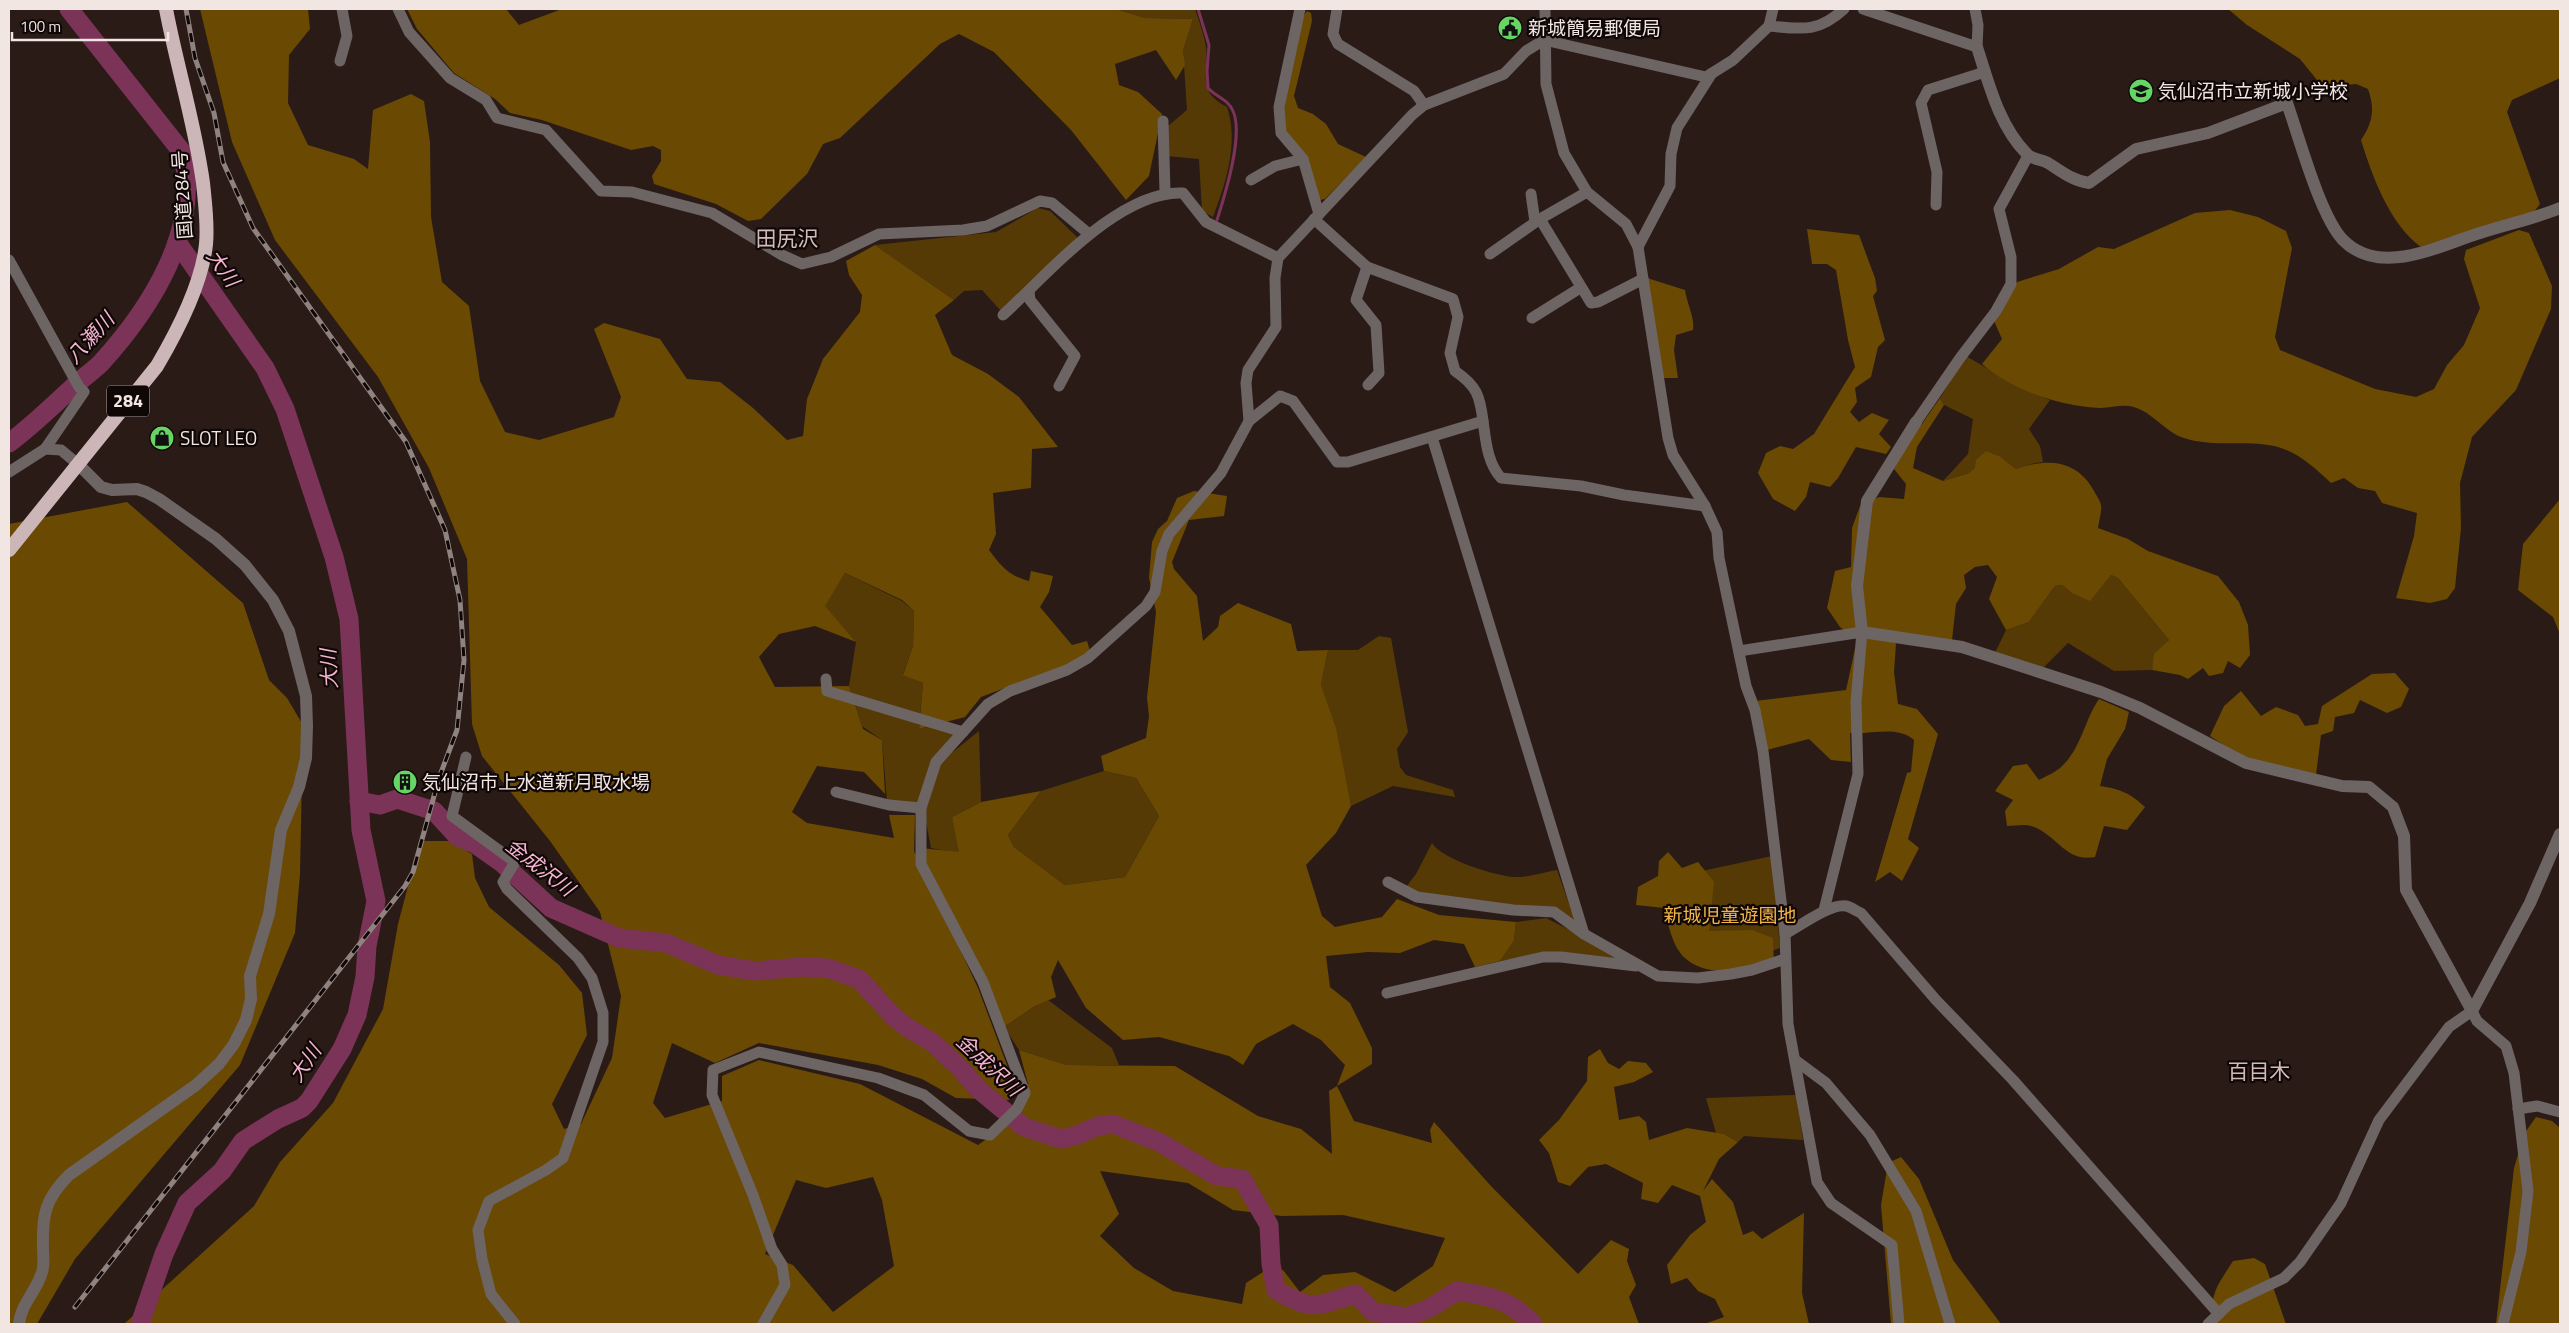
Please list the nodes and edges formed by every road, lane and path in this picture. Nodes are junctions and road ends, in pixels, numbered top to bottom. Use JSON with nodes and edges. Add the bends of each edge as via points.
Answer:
{"nodes":[{"id":1,"x":166,"y":9,"type":"edge"},
{"id":2,"x":342,"y":9,"type":"edge"},
{"id":3,"x":398,"y":9,"type":"edge"},
{"id":4,"x":1300,"y":9,"type":"edge"},
{"id":5,"x":1337,"y":9,"type":"edge"},
{"id":6,"x":1545,"y":9,"type":"edge"},
{"id":7,"x":1773,"y":9,"type":"edge"},
{"id":8,"x":1844,"y":9,"type":"edge"},
{"id":9,"x":1863,"y":9,"type":"edge"},
{"id":10,"x":1975,"y":9,"type":"edge"},
{"id":11,"x":1892,"y":14,"type":"edge"},
{"id":12,"x":1768,"y":26,"type":"junction"},
{"id":13,"x":1544,"y":40,"type":"junction"},
{"id":14,"x":1977,"y":47,"type":"junction"},
{"id":15,"x":340,"y":61,"type":"dead end"},
{"id":16,"x":1985,"y":72,"type":"junction"},
{"id":17,"x":1712,"y":73,"type":"junction"},
{"id":18,"x":1424,"y":105,"type":"junction"},
{"id":19,"x":1163,"y":120,"type":"dead end"},
{"id":20,"x":2028,"y":156,"type":"junction"},
{"id":21,"x":1304,"y":159,"type":"junction"},
{"id":22,"x":1251,"y":180,"type":"dead end"},
{"id":23,"x":1165,"y":192,"type":"junction"},
{"id":24,"x":1587,"y":192,"type":"junction"},
{"id":25,"x":1531,"y":194,"type":"dead end"},
{"id":26,"x":1936,"y":205,"type":"dead end"},
{"id":27,"x":2560,"y":208,"type":"edge"},
{"id":28,"x":1317,"y":216,"type":"junction"},
{"id":29,"x":1538,"y":221,"type":"junction"},
{"id":30,"x":1090,"y":234,"type":"junction"},
{"id":31,"x":1638,"y":247,"type":"junction"},
{"id":32,"x":1490,"y":254,"type":"dead end"},
{"id":33,"x":1278,"y":258,"type":"junction"},
{"id":34,"x":9,"y":260,"type":"edge"},
{"id":35,"x":1367,"y":267,"type":"junction"},
{"id":36,"x":1643,"y":279,"type":"junction"},
{"id":37,"x":1580,"y":288,"type":"junction"},
{"id":38,"x":1030,"y":290,"type":"junction"},
{"id":39,"x":1003,"y":315,"type":"dead end"},
{"id":40,"x":1532,"y":318,"type":"dead end"},
{"id":41,"x":1368,"y":385,"type":"dead end"},
{"id":42,"x":1059,"y":386,"type":"dead end"},
{"id":43,"x":1249,"y":421,"type":"junction"},
{"id":44,"x":1483,"y":421,"type":"junction"},
{"id":45,"x":1916,"y":422,"type":"joint"},
{"id":46,"x":1432,"y":437,"type":"junction"},
{"id":47,"x":45,"y":449,"type":"junction"},
{"id":48,"x":79,"y":465,"type":"junction"},
{"id":49,"x":9,"y":472,"type":"edge"},
{"id":50,"x":1705,"y":506,"type":"junction"},
{"id":51,"x":9,"y":550,"type":"edge"},
{"id":52,"x":1862,"y":632,"type":"junction"},
{"id":53,"x":1739,"y":651,"type":"junction"},
{"id":54,"x":826,"y":679,"type":"dead end"},
{"id":55,"x":963,"y":732,"type":"junction"},
{"id":56,"x":466,"y":757,"type":"dead end"},
{"id":57,"x":836,"y":792,"type":"dead end"},
{"id":58,"x":921,"y":808,"type":"junction"},
{"id":59,"x":2560,"y":834,"type":"edge"},
{"id":60,"x":1388,"y":882,"type":"dead end"},
{"id":61,"x":1824,"y":910,"type":"junction"},
{"id":62,"x":1584,"y":934,"type":"junction"},
{"id":63,"x":1785,"y":934,"type":"junction"},
{"id":64,"x":1785,"y":959,"type":"junction"},
{"id":65,"x":1643,"y":967,"type":"junction"},
{"id":66,"x":1387,"y":993,"type":"dead end"},
{"id":67,"x":2472,"y":1011,"type":"junction"},
{"id":68,"x":1795,"y":1060,"type":"junction"},
{"id":69,"x":2518,"y":1109,"type":"junction"},
{"id":70,"x":2560,"y":1112,"type":"edge"},
{"id":71,"x":2219,"y":1314,"type":"junction"},
{"id":72,"x":19,"y":1324,"type":"edge"},
{"id":73,"x":515,"y":1324,"type":"edge"},
{"id":74,"x":763,"y":1324,"type":"edge"},
{"id":75,"x":1899,"y":1324,"type":"edge"},
{"id":76,"x":1950,"y":1324,"type":"edge"},
{"id":77,"x":2208,"y":1324,"type":"edge"},
{"id":78,"x":2502,"y":1324,"type":"edge"}],
"edges":[{"from":1,"to":48,"type":"highway","name":"国道284号","number":"284","via":[[197,140],[206,210],[206,244],[199,273],[174,337],[157,366]]},
{"from":2,"to":15,"type":"street","via":[[347,36]]},
{"from":3,"to":30,"type":"street","via":[[409,32],[450,78],[486,100],[497,118],[546,130],[601,191],[632,192],[712,212],[802,264],[831,257],[879,234],[987,226],[1040,201],[1052,203]]},
{"from":4,"to":21,"type":"street","via":[[1279,107],[1281,134]]},
{"from":5,"to":18,"type":"street","via":[[1334,34],[1338,44],[1414,91]]},
{"from":6,"to":13,"type":"street"},
{"from":7,"to":12,"type":"street"},
{"from":8,"to":12,"type":"street","via":[[1829,22],[1808,29]]},
{"from":9,"to":11,"type":"street"},
{"from":10,"to":14,"type":"street"},
{"from":11,"to":14,"type":"street"},
{"from":12,"to":17,"type":"street","via":[[1733,60]]},
{"from":13,"to":17,"type":"street","via":[[1706,77]]},
{"from":13,"to":18,"type":"street","via":[[1526,51],[1504,74]]},
{"from":13,"to":24,"type":"street","via":[[1546,84],[1564,153]]},
{"from":14,"to":16,"type":"street"},
{"from":16,"to":20,"type":"street","via":[[2009,132]]},
{"from":16,"to":26,"type":"street","via":[[1928,90],[1921,103],[1937,172]]},
{"from":17,"to":31,"type":"street","via":[[1677,128],[1671,154],[1670,186]]},
{"from":18,"to":28,"type":"street"},
{"from":19,"to":23,"type":"street"},
{"from":20,"to":27,"type":"street","via":[[2045,161],[2078,182],[2089,183],[2136,149],[2208,133],[2287,103],[2322,204],[2342,240],[2358,252],[2399,257],[2425,252]]},
{"from":20,"to":45,"type":"street","via":[[1999,209],[2011,257],[2012,284]]},
{"from":21,"to":22,"type":"street","via":[[1275,166]]},
{"from":21,"to":28,"type":"street"},
{"from":23,"to":30,"type":"street","via":[[1110,218]]},
{"from":23,"to":33,"type":"street","via":[[1182,193],[1206,222]]},
{"from":24,"to":29,"type":"street"},
{"from":24,"to":31,"type":"street","via":[[1626,224]]},
{"from":25,"to":29,"type":"street"},
{"from":28,"to":33,"type":"street"},
{"from":28,"to":35,"type":"street"},
{"from":29,"to":32,"type":"street"},
{"from":29,"to":37,"type":"street"},
{"from":30,"to":38,"type":"street"},
{"from":31,"to":36,"type":"street"},
{"from":33,"to":43,"type":"street","via":[[1276,327],[1248,370]]},
{"from":34,"to":47,"type":"street","via":[[84,392]]},
{"from":35,"to":41,"type":"street","via":[[1356,300],[1376,325],[1380,373]]},
{"from":35,"to":44,"type":"street","via":[[1453,299],[1458,318],[1450,353],[1455,372],[1468,380],[1480,397]]},
{"from":36,"to":37,"type":"street","via":[[1598,302],[1591,303]]},
{"from":36,"to":50,"type":"street","via":[[1668,438],[1673,455]]},
{"from":37,"to":40,"type":"street"},
{"from":38,"to":39,"type":"street"},
{"from":38,"to":42,"type":"street","via":[[1030,300],[1075,356]]},
{"from":43,"to":46,"type":"street","via":[[1280,396],[1293,401],[1337,462],[1348,462]]},
{"from":43,"to":55,"type":"street","via":[[1221,473],[1169,534],[1162,551],[1155,592],[1146,606],[1088,658],[1067,670],[1010,691],[988,704]]},
{"from":44,"to":46,"type":"street"},
{"from":44,"to":50,"type":"street","via":[[1488,454],[1494,471],[1501,478],[1581,486],[1624,496]]},
{"from":45,"to":52,"type":"street","via":[[1867,500],[1857,586]]},
{"from":46,"to":62,"type":"street"},
{"from":47,"to":48,"type":"street","via":[[61,450]]},
{"from":47,"to":49,"type":"street"},
{"from":48,"to":51,"type":"highway","number":"284"},
{"from":48,"to":72,"type":"street","via":[[101,486],[112,490],[137,490],[159,499],[216,539],[245,565],[274,600],[289,632],[306,696],[306,758],[299,787],[281,830],[269,914],[250,976],[251,999],[246,1020],[234,1044],[196,1086],[69,1175],[56,1188],[42,1221],[44,1264],[41,1276],[21,1311]]},
{"from":50,"to":53,"type":"street","via":[[1716,532]]},
{"from":52,"to":53,"type":"street"},
{"from":52,"to":61,"type":"street","via":[[1856,702],[1858,774]]},
{"from":52,"to":67,"type":"street","via":[[1962,647],[2102,692],[2246,763],[2342,786],[2369,787],[2393,807],[2404,836],[2406,890]]},
{"from":53,"to":63,"type":"street","via":[[1763,751]]},
{"from":54,"to":55,"type":"street","via":[[827,691]]},
{"from":55,"to":58,"type":"street","via":[[936,762]]},
{"from":56,"to":73,"type":"street","via":[[452,816],[515,862],[503,882],[506,889],[578,958],[592,978],[603,1013],[603,1042],[563,1158],[488,1201],[478,1230],[491,1294]]},
{"from":57,"to":58,"type":"street","via":[[889,805]]},
{"from":58,"to":74,"type":"street","via":[[921,864],[983,982],[1025,1093],[1017,1109],[990,1135],[969,1131],[924,1095],[878,1078],[759,1052],[713,1070],[712,1095],[772,1249],[782,1265],[784,1285]]},
{"from":59,"to":67,"type":"street","via":[[2530,903]]},
{"from":60,"to":62,"type":"street","via":[[1417,897],[1554,912]]},
{"from":61,"to":63,"type":"street","via":[[1820,916]]},
{"from":61,"to":71,"type":"street","via":[[1846,906],[1861,913]]},
{"from":62,"to":65,"type":"street"},
{"from":63,"to":64,"type":"street"},
{"from":64,"to":65,"type":"street","via":[[1752,970],[1698,978],[1658,976]]},
{"from":64,"to":68,"type":"street","via":[[1788,1024]]},
{"from":65,"to":66,"type":"street","via":[[1543,957]]},
{"from":67,"to":69,"type":"street","via":[[2477,1021],[2506,1046],[2514,1072]]},
{"from":67,"to":71,"type":"street","via":[[2450,1027],[2379,1120],[2341,1203],[2300,1262],[2284,1278],[2228,1304]]},
{"from":68,"to":75,"type":"street","via":[[1817,1182],[1831,1203],[1892,1245]]},
{"from":68,"to":76,"type":"street","via":[[1826,1083],[1870,1135],[1916,1211]]},
{"from":69,"to":70,"type":"street","via":[[2537,1106]]},
{"from":69,"to":78,"type":"street","via":[[2528,1191],[2521,1252]]},
{"from":71,"to":77,"type":"street"}]}
